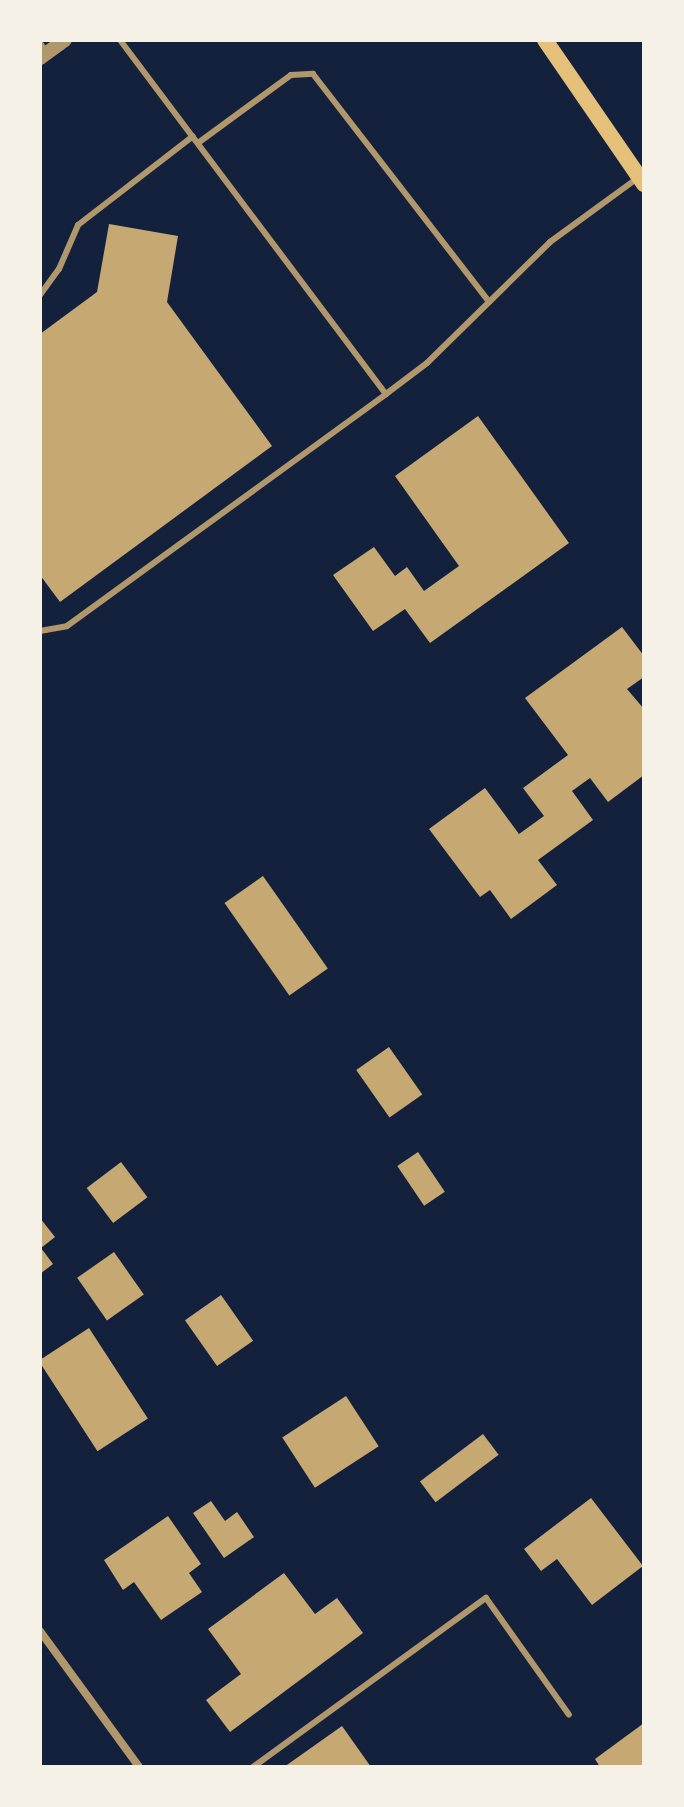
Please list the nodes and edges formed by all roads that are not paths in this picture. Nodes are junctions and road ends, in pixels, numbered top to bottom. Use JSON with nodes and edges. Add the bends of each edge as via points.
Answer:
{"nodes":[{"id":1,"x":65,"y":40,"type":"edge"},
{"id":2,"x":120,"y":40,"type":"edge"},
{"id":3,"x":545,"y":40,"type":"edge"},
{"id":4,"x":42,"y":51,"type":"edge"},
{"id":5,"x":195,"y":140,"type":"junction"},
{"id":6,"x":642,"y":180,"type":"edge"},
{"id":7,"x":40,"y":295,"type":"edge"},
{"id":8,"x":489,"y":302,"type":"junction"},
{"id":9,"x":386,"y":394,"type":"junction"},
{"id":10,"x":40,"y":631,"type":"edge"},
{"id":11,"x":40,"y":1631,"type":"edge"},
{"id":12,"x":569,"y":1715,"type":"dead end"},
{"id":13,"x":139,"y":1767,"type":"edge"},
{"id":14,"x":253,"y":1767,"type":"edge"}],
"edges":[{"from":1,"to":4,"type":"street"},
{"from":2,"to":5,"type":"lane"},
{"from":3,"to":6,"type":"main road"},
{"from":5,"to":7,"type":"lane","via":[[78,225],[59,269]]},
{"from":5,"to":8,"type":"lane","via":[[291,75],[313,74]]},
{"from":5,"to":9,"type":"lane"},
{"from":6,"to":8,"type":"lane","via":[[550,242]]},
{"from":8,"to":9,"type":"lane","via":[[427,363]]},
{"from":9,"to":10,"type":"lane","via":[[67,626]]},
{"from":11,"to":13,"type":"street"},
{"from":12,"to":14,"type":"lane","via":[[486,1598]]}]}
